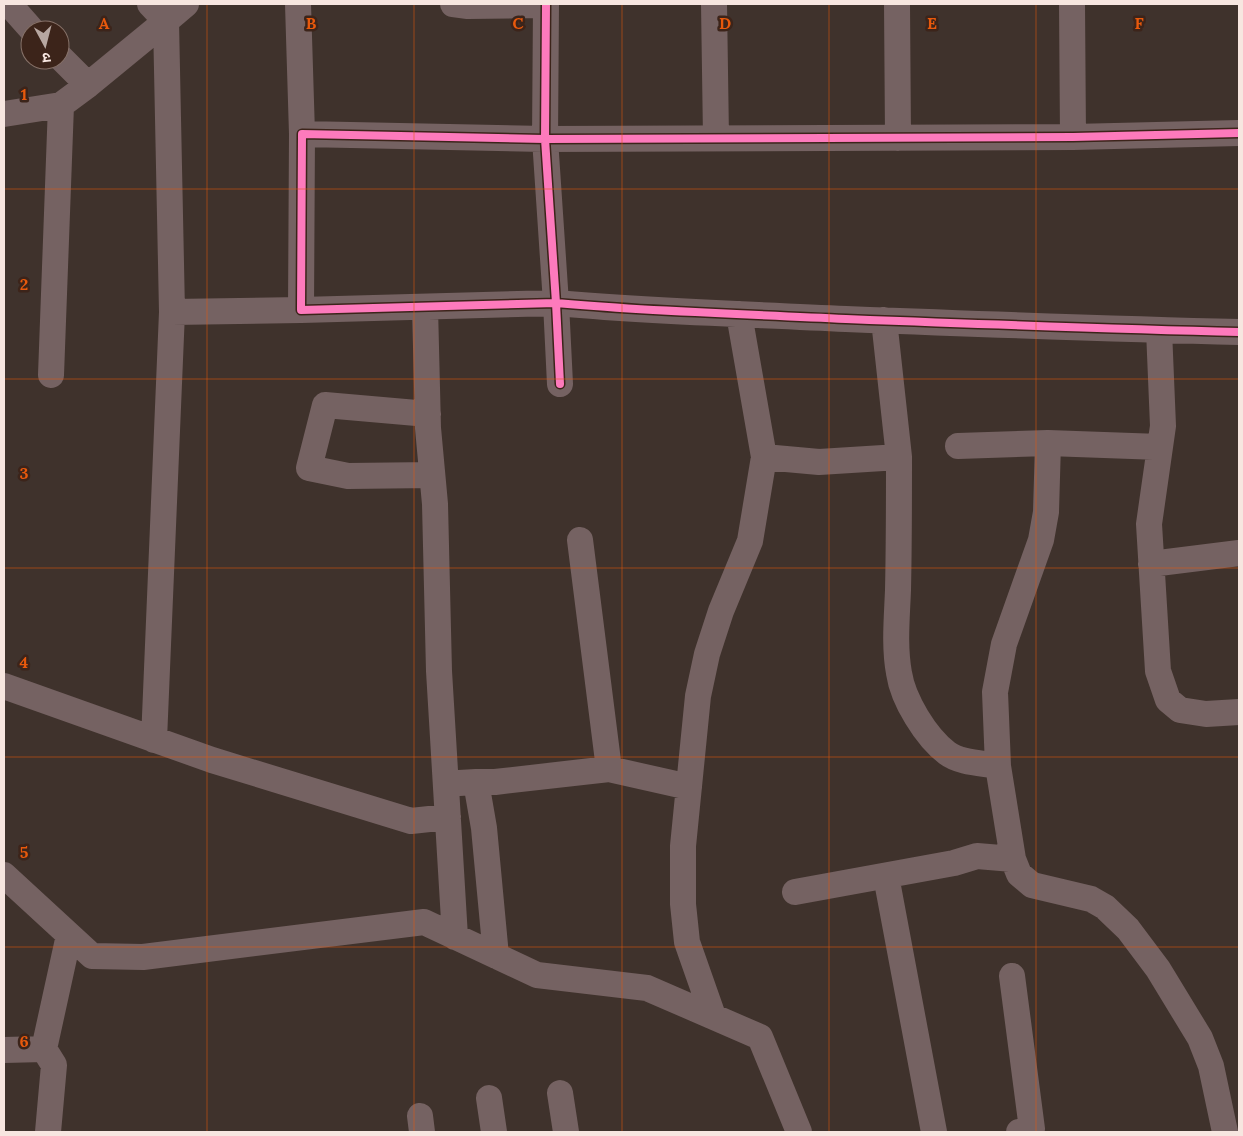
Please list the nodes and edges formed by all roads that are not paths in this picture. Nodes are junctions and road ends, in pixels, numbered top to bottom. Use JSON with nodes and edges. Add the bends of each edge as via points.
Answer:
{"nodes":[{"id":1,"x":9,"y":4,"type":"edge"},
{"id":2,"x":186,"y":4,"type":"edge"},
{"id":3,"x":298,"y":4,"type":"edge"},
{"id":4,"x":453,"y":4,"type":"edge"},
{"id":5,"x":714,"y":4,"type":"edge"},
{"id":6,"x":897,"y":4,"type":"edge"},
{"id":7,"x":1072,"y":4,"type":"edge"},
{"id":8,"x":546,"y":5,"type":"edge"},
{"id":9,"x":158,"y":12,"type":"edge"},
{"id":10,"x":23,"y":20,"type":"edge"},
{"id":11,"x":70,"y":67,"type":"edge"},
{"id":12,"x":88,"y":85,"type":"junction"},
{"id":13,"x":61,"y":106,"type":"junction"},
{"id":14,"x":4,"y":114,"type":"edge"},
{"id":15,"x":1239,"y":133,"type":"edge"},
{"id":16,"x":302,"y":134,"type":"junction"},
{"id":17,"x":1073,"y":137,"type":"junction"},
{"id":18,"x":716,"y":138,"type":"junction"},
{"id":19,"x":898,"y":138,"type":"junction"},
{"id":20,"x":545,"y":139,"type":"junction"},
{"id":21,"x":556,"y":303,"type":"junction"},
{"id":22,"x":425,"y":307,"type":"junction"},
{"id":23,"x":301,"y":310,"type":"junction"},
{"id":24,"x":172,"y":312,"type":"junction"},
{"id":25,"x":739,"y":314,"type":"junction"},
{"id":26,"x":884,"y":320,"type":"junction"},
{"id":27,"x":1159,"y":330,"type":"junction"},
{"id":28,"x":1239,"y":335,"type":"edge"},
{"id":29,"x":51,"y":376,"type":"dead end"},
{"id":30,"x":560,"y":384,"type":"dead end"},
{"id":31,"x":428,"y":414,"type":"junction"},
{"id":32,"x":1048,"y":443,"type":"junction"},
{"id":33,"x":958,"y":446,"type":"dead end"},
{"id":34,"x":1160,"y":447,"type":"junction"},
{"id":35,"x":764,"y":457,"type":"junction"},
{"id":36,"x":899,"y":457,"type":"junction"},
{"id":37,"x":432,"y":475,"type":"junction"},
{"id":38,"x":580,"y":540,"type":"dead end"},
{"id":39,"x":1239,"y":553,"type":"edge"},
{"id":40,"x":1151,"y":564,"type":"junction"},
{"id":41,"x":4,"y":686,"type":"edge"},
{"id":42,"x":1239,"y":712,"type":"edge"},
{"id":43,"x":154,"y":740,"type":"junction"},
{"id":44,"x":998,"y":766,"type":"junction"},
{"id":45,"x":609,"y":769,"type":"junction"},
{"id":46,"x":476,"y":782,"type":"junction"},
{"id":47,"x":446,"y":784,"type":"junction"},
{"id":48,"x":690,"y":787,"type":"junction"},
{"id":49,"x":448,"y":817,"type":"junction"},
{"id":50,"x":1013,"y":859,"type":"junction"},
{"id":51,"x":4,"y":875,"type":"edge"},
{"id":52,"x":886,"y":876,"type":"junction"},
{"id":53,"x":795,"y":892,"type":"dead end"},
{"id":54,"x":69,"y":935,"type":"junction"},
{"id":55,"x":455,"y":936,"type":"junction"},
{"id":56,"x":496,"y":956,"type":"junction"},
{"id":57,"x":1012,"y":976,"type":"dead end"},
{"id":58,"x":713,"y":1016,"type":"junction"},
{"id":59,"x":44,"y":1049,"type":"junction"},
{"id":60,"x":4,"y":1050,"type":"edge"},
{"id":61,"x":560,"y":1093,"type":"dead end"},
{"id":62,"x":489,"y":1098,"type":"dead end"},
{"id":63,"x":48,"y":1132,"type":"edge"},
{"id":64,"x":494,"y":1132,"type":"edge"},
{"id":65,"x":566,"y":1132,"type":"edge"},
{"id":66,"x":799,"y":1132,"type":"edge"},
{"id":67,"x":934,"y":1132,"type":"edge"},
{"id":68,"x":1019,"y":1132,"type":"edge"},
{"id":69,"x":1225,"y":1132,"type":"edge"}],
"edges":[{"from":1,"to":10,"type":"street"},
{"from":2,"to":9,"type":"street"},
{"from":3,"to":16,"type":"street"},
{"from":4,"to":8,"type":"street"},
{"from":5,"to":18,"type":"street"},
{"from":6,"to":19,"type":"street"},
{"from":7,"to":17,"type":"street"},
{"from":8,"to":20,"type":"street"},
{"from":9,"to":12,"type":"street"},
{"from":9,"to":24,"type":"street"},
{"from":11,"to":12,"type":"street"},
{"from":12,"to":13,"type":"street"},
{"from":13,"to":14,"type":"street"},
{"from":13,"to":29,"type":"street"},
{"from":15,"to":17,"type":"street"},
{"from":16,"to":20,"type":"street"},
{"from":16,"to":23,"type":"street"},
{"from":17,"to":19,"type":"street"},
{"from":18,"to":19,"type":"street"},
{"from":18,"to":20,"type":"street"},
{"from":20,"to":21,"type":"street"},
{"from":21,"to":22,"type":"street"},
{"from":21,"to":25,"type":"street"},
{"from":21,"to":30,"type":"street"},
{"from":22,"to":23,"type":"street"},
{"from":22,"to":31,"type":"street"},
{"from":23,"to":24,"type":"street"},
{"from":24,"to":43,"type":"street"},
{"from":25,"to":26,"type":"street"},
{"from":25,"to":35,"type":"street"},
{"from":26,"to":27,"type":"street"},
{"from":26,"to":36,"type":"street"},
{"from":27,"to":28,"type":"street"},
{"from":27,"to":34,"type":"street","via":[[1164,409]]},
{"from":31,"to":37,"type":"street"},
{"from":31,"to":37,"type":"street","via":[[326,405],[309,468],[348,476]]},
{"from":32,"to":33,"type":"street"},
{"from":32,"to":34,"type":"street"},
{"from":32,"to":44,"type":"street","via":[[1046,512],[1041,540],[1004,644],[995,692]]},
{"from":34,"to":40,"type":"street","via":[[1149,524]]},
{"from":35,"to":36,"type":"street","via":[[819,462]]},
{"from":35,"to":48,"type":"street","via":[[750,541],[721,611],[703,671]]},
{"from":36,"to":44,"type":"street","via":[[896,650],[905,697],[931,738],[948,754],[961,760]]},
{"from":37,"to":47,"type":"street"},
{"from":38,"to":45,"type":"street"},
{"from":39,"to":40,"type":"street"},
{"from":40,"to":42,"type":"street","via":[[1158,671],[1168,700],[1180,710],[1206,714]]},
{"from":41,"to":43,"type":"street"},
{"from":43,"to":49,"type":"street","via":[[411,821]]},
{"from":44,"to":50,"type":"street"},
{"from":45,"to":46,"type":"street"},
{"from":45,"to":48,"type":"street"},
{"from":46,"to":47,"type":"street"},
{"from":46,"to":56,"type":"street","via":[[484,828]]},
{"from":47,"to":49,"type":"street"},
{"from":48,"to":58,"type":"street","via":[[683,846],[683,904],[692,960]]},
{"from":49,"to":55,"type":"street"},
{"from":50,"to":52,"type":"street","via":[[977,856]]},
{"from":50,"to":69,"type":"street","via":[[1019,874],[1032,885],[1091,899],[1128,929],[1158,969],[1200,1038],[1211,1066]]},
{"from":51,"to":54,"type":"street"},
{"from":52,"to":53,"type":"street"},
{"from":52,"to":67,"type":"street"},
{"from":54,"to":55,"type":"street","via":[[92,956],[135,957],[424,922]]},
{"from":54,"to":59,"type":"street"},
{"from":55,"to":56,"type":"street"},
{"from":56,"to":58,"type":"street","via":[[537,975],[647,988]]},
{"from":57,"to":68,"type":"street","via":[[1032,1129]]},
{"from":58,"to":66,"type":"street","via":[[760,1037]]},
{"from":59,"to":60,"type":"street"},
{"from":59,"to":63,"type":"street","via":[[54,1065]]},
{"from":61,"to":65,"type":"street"},
{"from":62,"to":64,"type":"street"}]}
